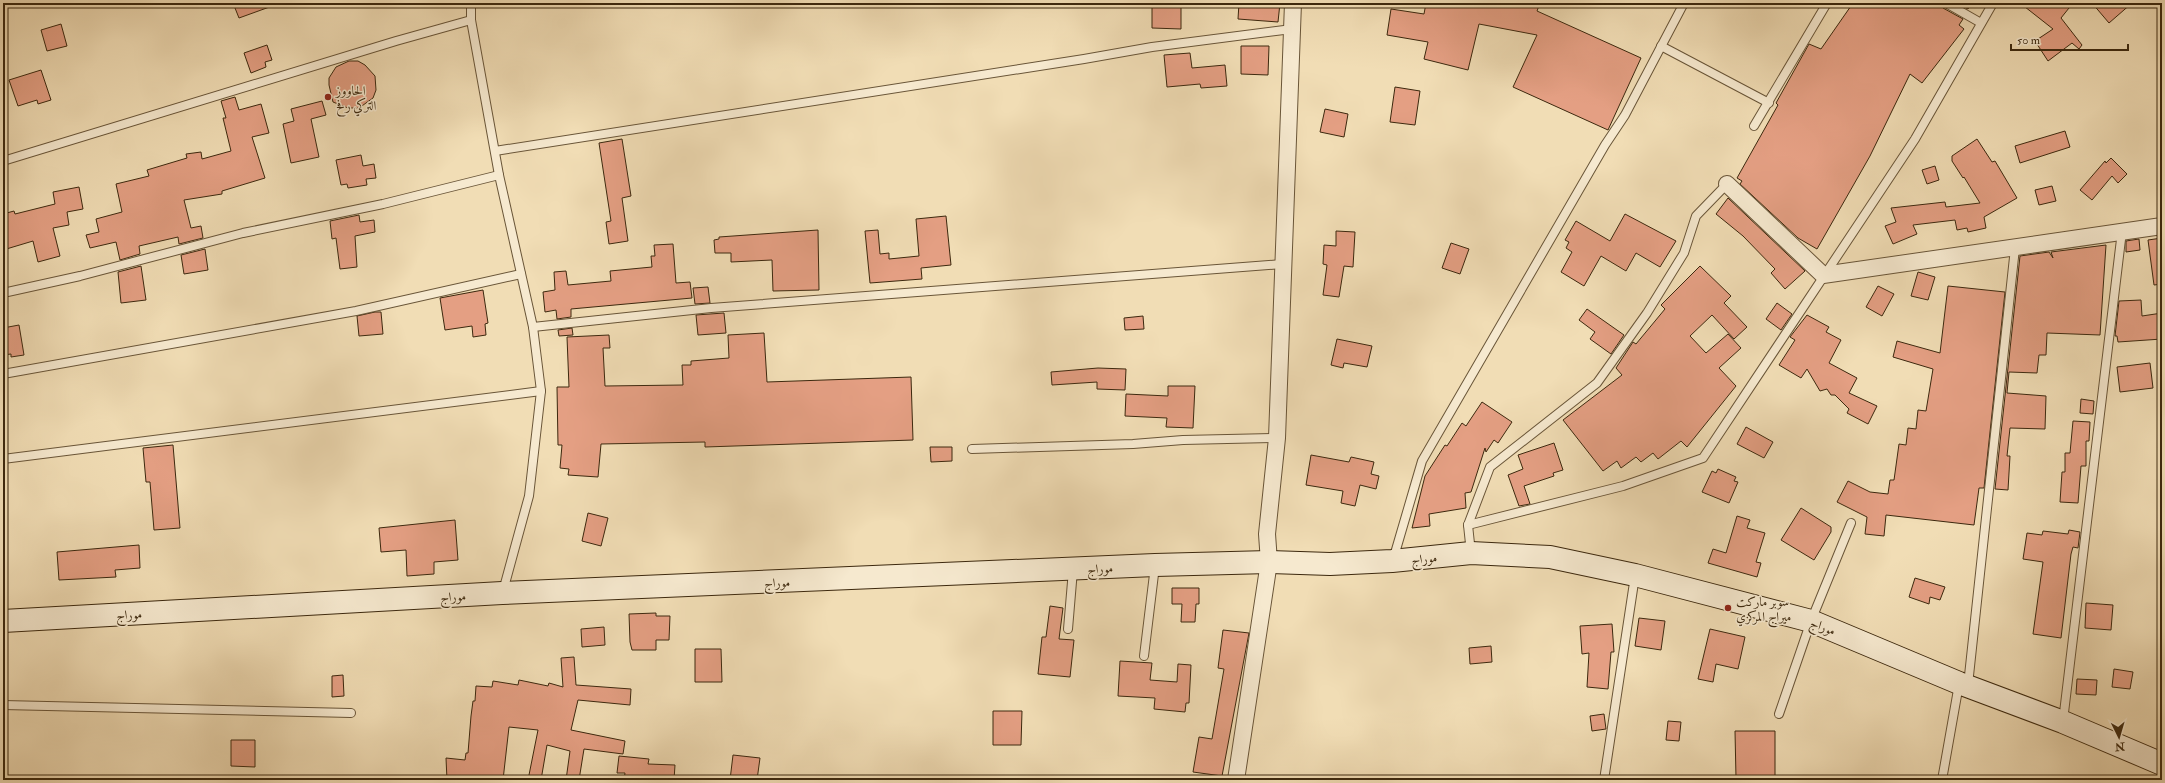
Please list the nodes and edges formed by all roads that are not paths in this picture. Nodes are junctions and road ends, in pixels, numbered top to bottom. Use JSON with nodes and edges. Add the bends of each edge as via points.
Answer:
{"nodes":[{"id":1,"x":471,"y":3,"type":"edge"},
{"id":2,"x":1293,"y":3,"type":"edge"},
{"id":3,"x":1684,"y":3,"type":"edge"},
{"id":4,"x":1827,"y":3,"type":"edge"},
{"id":5,"x":1946,"y":3,"type":"edge"},
{"id":6,"x":1993,"y":3,"type":"edge"},
{"id":7,"x":471,"y":20,"type":"junction"},
{"id":8,"x":1981,"y":23,"type":"junction"},
{"id":9,"x":1292,"y":29,"type":"junction"},
{"id":10,"x":1661,"y":46,"type":"junction"},
{"id":11,"x":1769,"y":103,"type":"junction"},
{"id":12,"x":1754,"y":126,"type":"dead end"},
{"id":13,"x":495,"y":151,"type":"junction"},
{"id":14,"x":3,"y":161,"type":"edge"},
{"id":15,"x":499,"y":175,"type":"junction"},
{"id":16,"x":1727,"y":184,"type":"joint"},
{"id":17,"x":2162,"y":226,"type":"edge"},
{"id":18,"x":2122,"y":231,"type":"junction"},
{"id":19,"x":2015,"y":248,"type":"junction"},
{"id":20,"x":1282,"y":264,"type":"junction"},
{"id":21,"x":521,"y":274,"type":"junction"},
{"id":22,"x":1823,"y":275,"type":"junction"},
{"id":23,"x":3,"y":293,"type":"edge"},
{"id":24,"x":534,"y":327,"type":"junction"},
{"id":25,"x":3,"y":374,"type":"edge"},
{"id":26,"x":541,"y":391,"type":"junction"},
{"id":27,"x":1277,"y":438,"type":"junction"},
{"id":28,"x":972,"y":449,"type":"dead end"},
{"id":29,"x":3,"y":459,"type":"edge"},
{"id":30,"x":1851,"y":523,"type":"dead end"},
{"id":31,"x":1468,"y":525,"type":"junction"},
{"id":32,"x":1471,"y":553,"type":"junction"},
{"id":33,"x":1392,"y":561,"type":"junction"},
{"id":34,"x":1269,"y":562,"type":"junction"},
{"id":35,"x":1155,"y":565,"type":"junction"},
{"id":36,"x":1073,"y":569,"type":"junction"},
{"id":37,"x":1635,"y":575,"type":"junction"},
{"id":38,"x":502,"y":594,"type":"junction"},
{"id":39,"x":3,"y":621,"type":"edge"},
{"id":40,"x":1811,"y":621,"type":"junction"},
{"id":41,"x":1068,"y":629,"type":"dead end"},
{"id":42,"x":1144,"y":656,"type":"dead end"},
{"id":43,"x":1964,"y":684,"type":"junction"},
{"id":44,"x":3,"y":706,"type":"edge"},
{"id":45,"x":351,"y":713,"type":"dead end"},
{"id":46,"x":1779,"y":714,"type":"dead end"},
{"id":47,"x":2063,"y":722,"type":"junction"},
{"id":48,"x":2162,"y":764,"type":"edge"},
{"id":49,"x":1236,"y":780,"type":"edge"},
{"id":50,"x":1604,"y":780,"type":"edge"},
{"id":51,"x":1942,"y":780,"type":"edge"}],
"edges":[{"from":1,"to":7,"type":"lane"},
{"from":2,"to":9,"type":"street"},
{"from":3,"to":10,"type":"lane"},
{"from":4,"to":11,"type":"lane"},
{"from":5,"to":8,"type":"lane"},
{"from":6,"to":8,"type":"lane"},
{"from":7,"to":13,"type":"lane"},
{"from":7,"to":14,"type":"lane"},
{"from":8,"to":22,"type":"lane","via":[[1915,139]]},
{"from":9,"to":13,"type":"lane","via":[[1152,47]]},
{"from":9,"to":20,"type":"street"},
{"from":10,"to":11,"type":"lane"},
{"from":10,"to":33,"type":"lane","via":[[1625,115],[1605,145],[1422,461]]},
{"from":11,"to":12,"type":"lane"},
{"from":13,"to":15,"type":"lane"},
{"from":15,"to":21,"type":"lane"},
{"from":15,"to":23,"type":"lane","via":[[383,204],[244,233],[80,276]]},
{"from":16,"to":22,"type":"street"},
{"from":16,"to":31,"type":"lane","via":[[1696,216],[1684,254],[1647,313],[1597,383],[1490,467]]},
{"from":17,"to":18,"type":"street"},
{"from":18,"to":19,"type":"street"},
{"from":18,"to":47,"type":"lane"},
{"from":19,"to":22,"type":"street"},
{"from":19,"to":43,"type":"lane"},
{"from":20,"to":24,"type":"lane","via":[[711,308]]},
{"from":20,"to":27,"type":"street"},
{"from":21,"to":24,"type":"lane"},
{"from":21,"to":25,"type":"lane","via":[[356,311]]},
{"from":22,"to":31,"type":"lane","via":[[1703,458],[1623,486]]},
{"from":24,"to":26,"type":"lane"},
{"from":26,"to":29,"type":"lane"},
{"from":26,"to":38,"type":"lane","via":[[529,496]]},
{"from":27,"to":28,"type":"lane"},
{"from":27,"to":34,"type":"street","via":[[1267,534]]},
{"from":30,"to":40,"type":"lane"},
{"from":31,"to":32,"type":"lane"},
{"from":32,"to":33,"type":"main road","name":"موراج"},
{"from":32,"to":37,"type":"main road","name":"موراج","via":[[1550,557]]},
{"from":33,"to":34,"type":"main road","name":"موراج","via":[[1330,564]]},
{"from":34,"to":35,"type":"main road","name":"موراج"},
{"from":34,"to":49,"type":"street"},
{"from":35,"to":36,"type":"main road","name":"موراج"},
{"from":35,"to":42,"type":"lane"},
{"from":36,"to":38,"type":"main road","name":"موراج"},
{"from":36,"to":41,"type":"lane"},
{"from":37,"to":40,"type":"main road","name":"موراج"},
{"from":37,"to":50,"type":"lane"},
{"from":38,"to":39,"type":"main road","name":"موراج"},
{"from":40,"to":43,"type":"main road","name":"موراج"},
{"from":40,"to":46,"type":"lane"},
{"from":43,"to":47,"type":"main road","name":"موراج"},
{"from":43,"to":51,"type":"lane"},
{"from":44,"to":45,"type":"lane"},
{"from":47,"to":48,"type":"main road","name":"موراج"}]}
